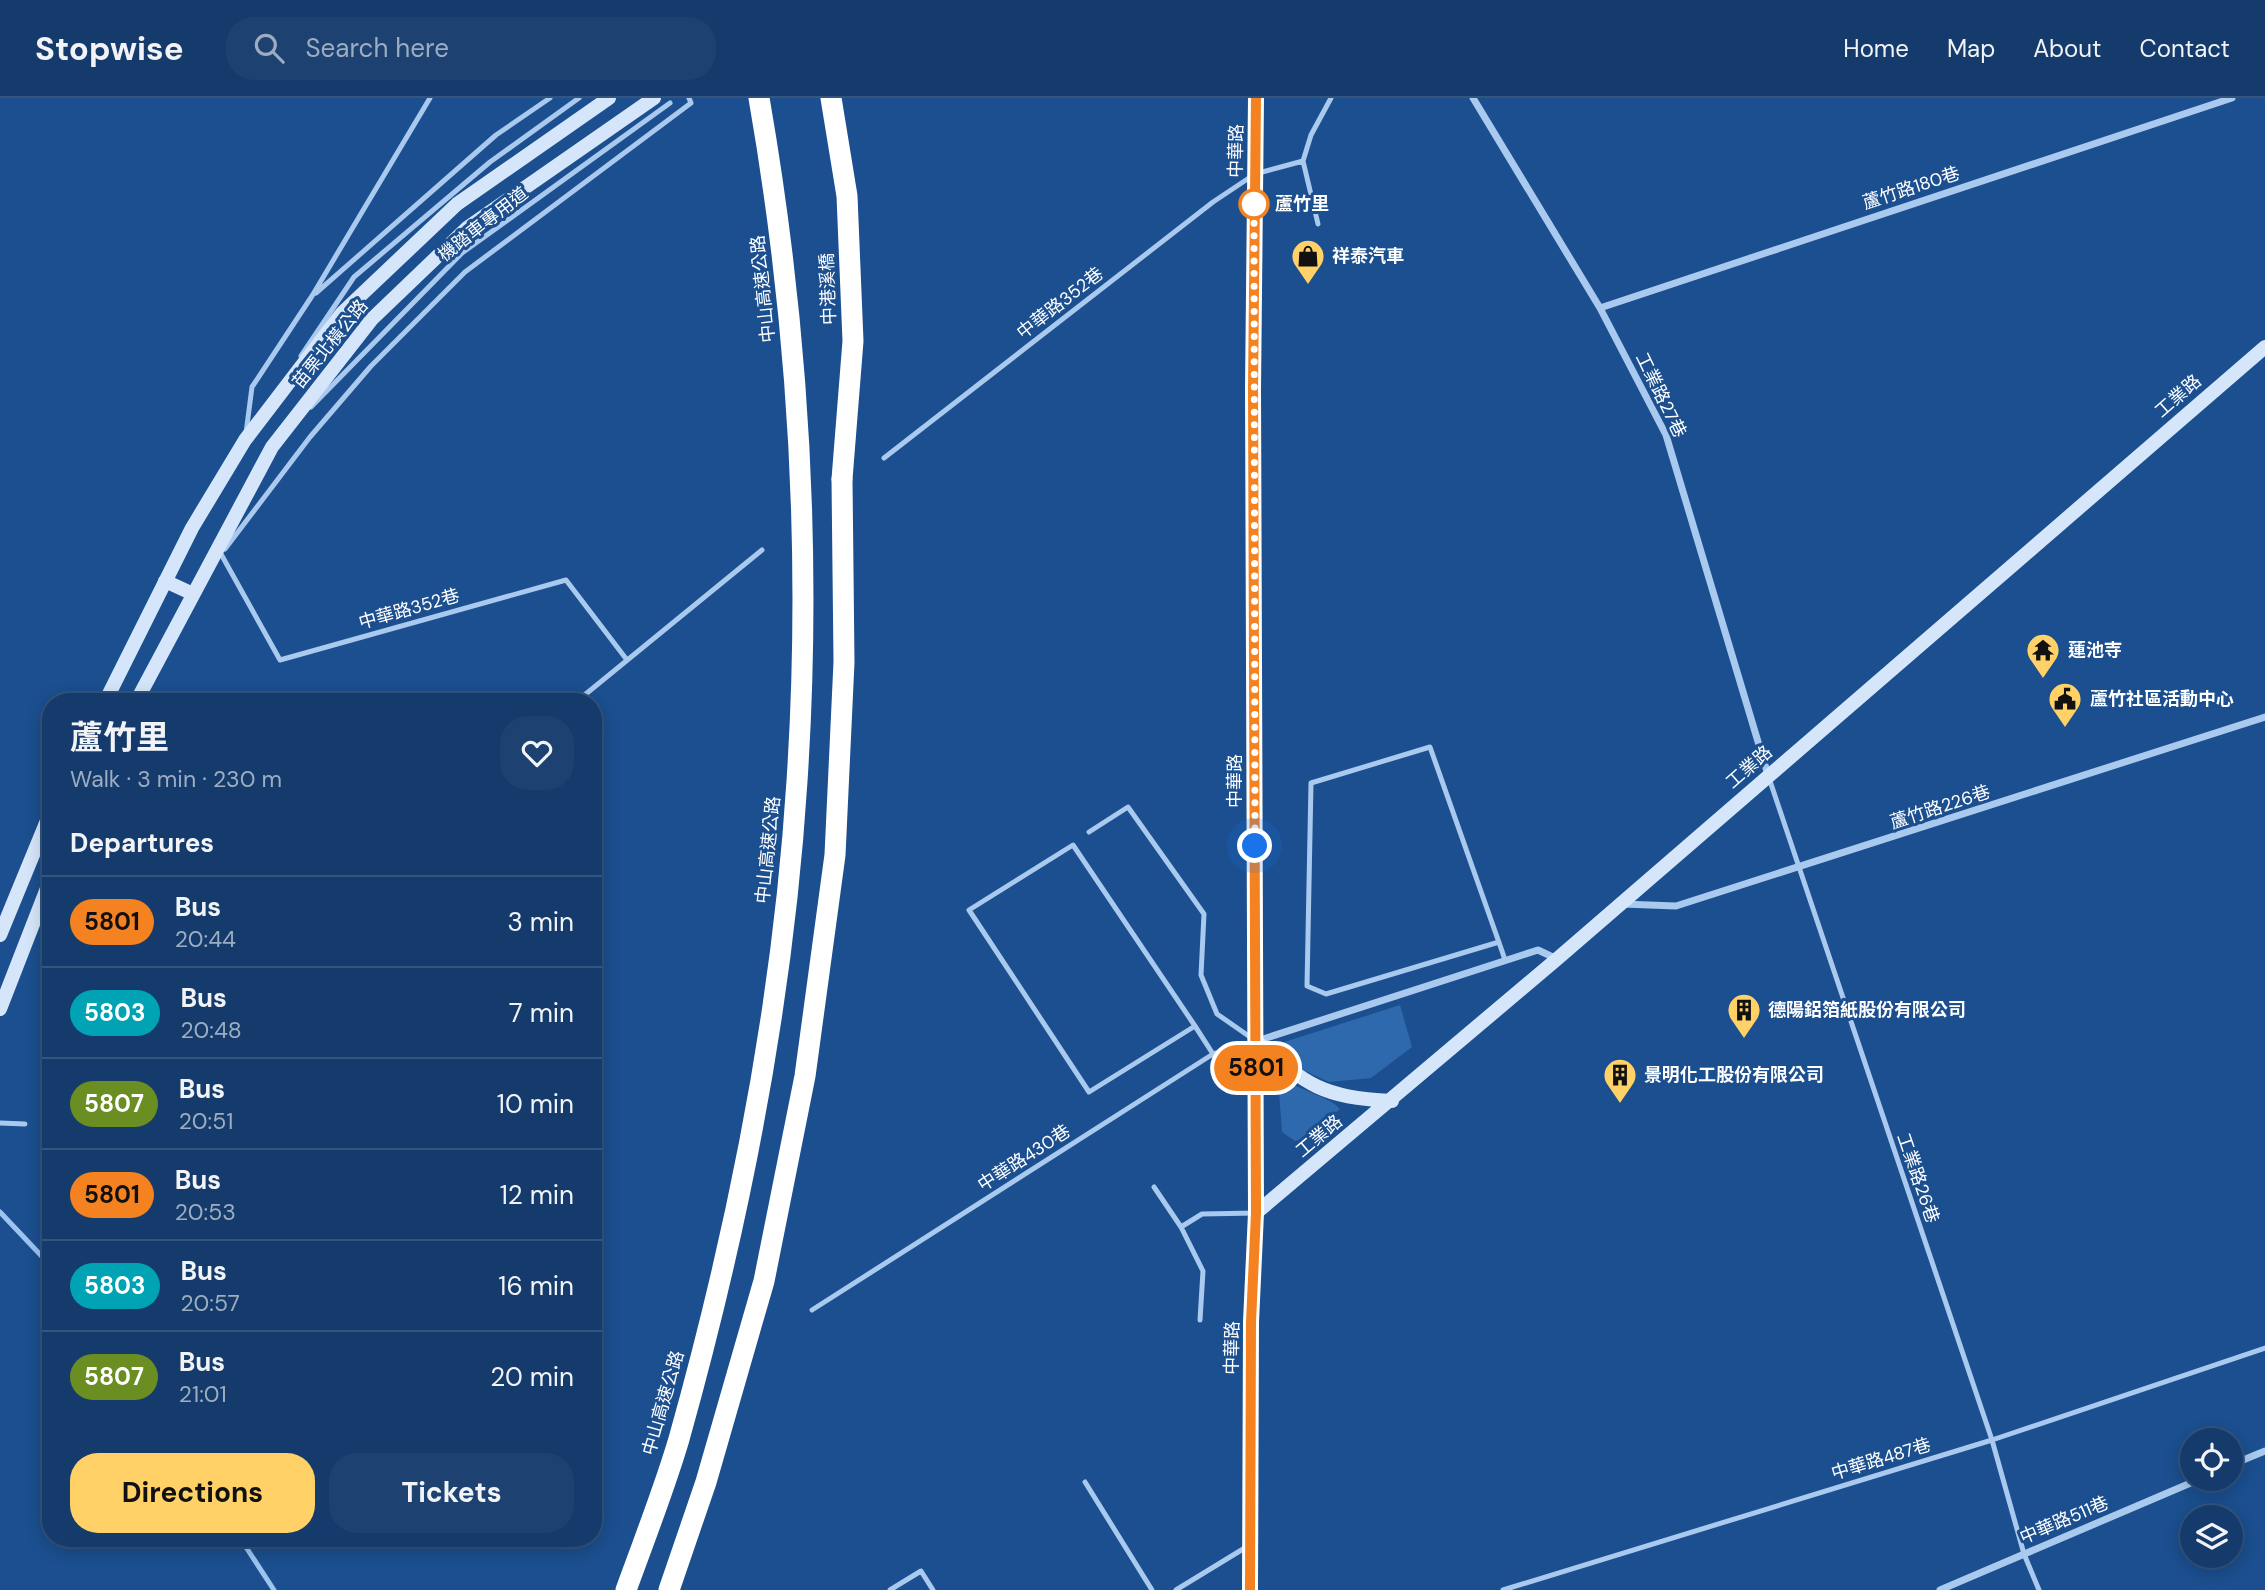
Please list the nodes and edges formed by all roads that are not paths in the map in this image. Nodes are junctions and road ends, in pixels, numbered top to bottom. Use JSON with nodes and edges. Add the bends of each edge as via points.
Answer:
{"nodes":[{"id":1,"x":430,"y":98,"type":"edge"},
{"id":2,"x":550,"y":98,"type":"edge"},
{"id":3,"x":579,"y":98,"type":"edge"},
{"id":4,"x":609,"y":98,"type":"edge"},
{"id":5,"x":654,"y":98,"type":"edge"},
{"id":6,"x":689,"y":98,"type":"edge"},
{"id":7,"x":759,"y":98,"type":"edge"},
{"id":8,"x":831,"y":98,"type":"edge"},
{"id":9,"x":1256,"y":98,"type":"edge"},
{"id":10,"x":1331,"y":98,"type":"edge"},
{"id":11,"x":1472,"y":98,"type":"edge"},
{"id":12,"x":2232,"y":98,"type":"edge"},
{"id":13,"x":670,"y":103,"type":"dead end"},
{"id":14,"x":1303,"y":161,"type":"junction"},
{"id":15,"x":1255,"y":174,"type":"junction"},
{"id":16,"x":1318,"y":224,"type":"dead end"},
{"id":17,"x":312,"y":296,"type":"junction"},
{"id":18,"x":1600,"y":308,"type":"junction"},
{"id":19,"x":2265,"y":347,"type":"edge"},
{"id":20,"x":245,"y":440,"type":"junction"},
{"id":21,"x":272,"y":447,"type":"junction"},
{"id":22,"x":884,"y":458,"type":"dead end"},
{"id":23,"x":762,"y":550,"type":"dead end"},
{"id":24,"x":221,"y":554,"type":"junction"},
{"id":25,"x":165,"y":581,"type":"junction"},
{"id":26,"x":191,"y":593,"type":"junction"},
{"id":27,"x":627,"y":660,"type":"junction"},
{"id":28,"x":109,"y":693,"type":"edge"},
{"id":29,"x":141,"y":693,"type":"edge"},
{"id":30,"x":587,"y":693,"type":"edge"},
{"id":31,"x":2265,"y":718,"type":"edge"},
{"id":32,"x":1768,"y":775,"type":"junction"},
{"id":33,"x":1089,"y":832,"type":"dead end"},
{"id":34,"x":42,"y":833,"type":"edge"},
{"id":35,"x":1798,"y":869,"type":"junction"},
{"id":36,"x":42,"y":901,"type":"edge"},
{"id":37,"x":1621,"y":904,"type":"junction"},
{"id":38,"x":0,"y":935,"type":"edge"},
{"id":39,"x":1499,"y":942,"type":"junction"},
{"id":40,"x":1557,"y":959,"type":"junction"},
{"id":41,"x":1505,"y":960,"type":"junction"},
{"id":42,"x":0,"y":1009,"type":"edge"},
{"id":43,"x":1195,"y":1026,"type":"junction"},
{"id":44,"x":1256,"y":1041,"type":"junction"},
{"id":45,"x":1213,"y":1054,"type":"junction"},
{"id":46,"x":1392,"y":1101,"type":"junction"},
{"id":47,"x":0,"y":1122,"type":"edge"},
{"id":48,"x":25,"y":1124,"type":"dead end"},
{"id":49,"x":1154,"y":1186,"type":"dead end"},
{"id":50,"x":1256,"y":1213,"type":"junction"},
{"id":51,"x":1181,"y":1227,"type":"junction"},
{"id":52,"x":812,"y":1310,"type":"dead end"},
{"id":53,"x":1200,"y":1320,"type":"dead end"},
{"id":54,"x":2265,"y":1348,"type":"edge"},
{"id":55,"x":1992,"y":1440,"type":"junction"},
{"id":56,"x":2265,"y":1451,"type":"edge"},
{"id":57,"x":2243,"y":1460,"type":"edge"},
{"id":58,"x":1085,"y":1482,"type":"dead end"},
{"id":59,"x":2180,"y":1488,"type":"edge"},
{"id":60,"x":1250,"y":1545,"type":"junction"},
{"id":61,"x":2024,"y":1554,"type":"junction"},
{"id":62,"x":626,"y":1590,"type":"edge"},
{"id":63,"x":669,"y":1590,"type":"edge"},
{"id":64,"x":890,"y":1590,"type":"edge"},
{"id":65,"x":933,"y":1590,"type":"edge"},
{"id":66,"x":1152,"y":1590,"type":"edge"},
{"id":67,"x":1176,"y":1590,"type":"edge"},
{"id":68,"x":1250,"y":1590,"type":"edge"},
{"id":69,"x":1503,"y":1590,"type":"edge"},
{"id":70,"x":1940,"y":1590,"type":"edge"},
{"id":71,"x":2039,"y":1590,"type":"edge"}],
"edges":[{"from":1,"to":17,"type":"lane"},
{"from":2,"to":17,"type":"lane","via":[[496,135]]},
{"from":3,"to":20,"type":"lane","via":[[490,162],[354,277]]},
{"from":4,"to":20,"type":"street","name":"苗栗北橫公路","via":[[457,204],[342,313]]},
{"from":5,"to":21,"type":"street","name":"苗栗北橫公路","via":[[467,228],[373,319]]},
{"from":6,"to":24,"type":"lane","via":[[691,103],[465,272],[371,366]]},
{"from":7,"to":62,"type":"highway","name":"中山高速公路","bridge":true,"via":[[791,321],[803,597],[797,781],[780,959],[718,1289],[678,1443]]},
{"from":8,"to":63,"type":"highway","name":"中港溪橋","bridge":true,"via":[[847,196],[853,341],[842,479],[844,662],[835,855],[805,1076],[765,1281]]},
{"from":9,"to":15,"type":"street","name":"中華路"},
{"from":10,"to":14,"type":"lane"},
{"from":11,"to":18,"type":"street","name":"工業路27巷"},
{"from":12,"to":18,"type":"street","name":"蘆竹路180巷"},
{"from":13,"to":21,"type":"lane","name":"機踏車專用道","via":[[462,253]]},
{"from":14,"to":15,"type":"lane","name":"中華路352巷"},
{"from":14,"to":16,"type":"lane"},
{"from":15,"to":22,"type":"lane","name":"中華路352巷"},
{"from":15,"to":44,"type":"street","name":"中華路"},
{"from":17,"to":20,"type":"lane","via":[[252,387]]},
{"from":18,"to":32,"type":"street","name":"工業路27巷","via":[[1666,435]]},
{"from":19,"to":32,"type":"street","name":"工業路"},
{"from":20,"to":25,"type":"street","name":"苗栗北橫公路"},
{"from":21,"to":26,"type":"street","name":"苗栗北橫公路"},
{"from":23,"to":27,"type":"lane"},
{"from":24,"to":26,"type":"lane"},
{"from":24,"to":27,"type":"lane","name":"中華路352巷","via":[[280,660],[566,580]]},
{"from":25,"to":26,"type":"street"},
{"from":25,"to":28,"type":"street","name":"苗栗北橫公路"},
{"from":26,"to":29,"type":"street","name":"苗栗北橫公路"},
{"from":27,"to":30,"type":"lane"},
{"from":31,"to":35,"type":"street","name":"蘆竹路226巷"},
{"from":32,"to":35,"type":"lane","name":"工業路26巷"},
{"from":32,"to":37,"type":"street","name":"工業路"},
{"from":33,"to":44,"type":"lane","via":[[1128,807],[1204,914],[1201,975],[1217,1014]]},
{"from":34,"to":38,"type":"street"},
{"from":35,"to":37,"type":"street","name":"蘆竹路226巷","via":[[1676,906]]},
{"from":35,"to":55,"type":"lane","name":"工業路26巷"},
{"from":36,"to":42,"type":"street"},
{"from":37,"to":40,"type":"street","name":"工業路"},
{"from":39,"to":39,"type":"lane","via":[[1430,747],[1311,783],[1307,986],[1325,994]]},
{"from":39,"to":41,"type":"lane"},
{"from":40,"to":41,"type":"street","via":[[1538,950]]},
{"from":40,"to":46,"type":"street","name":"工業路"},
{"from":41,"to":44,"type":"street"},
{"from":43,"to":43,"type":"lane","via":[[1073,845],[969,910],[1089,1092]]},
{"from":43,"to":45,"type":"lane"},
{"from":44,"to":45,"type":"lane","name":"中華路430巷"},
{"from":44,"to":46,"type":"street","via":[[1313,1087],[1347,1099]]},
{"from":44,"to":50,"type":"street","name":"中華路"},
{"from":45,"to":52,"type":"lane","name":"中華路430巷"},
{"from":46,"to":50,"type":"street","name":"工業路"},
{"from":47,"to":48,"type":"lane"},
{"from":49,"to":51,"type":"lane"},
{"from":50,"to":51,"type":"lane","via":[[1202,1214]]},
{"from":50,"to":60,"type":"street","name":"中華路"},
{"from":51,"to":53,"type":"lane","via":[[1203,1271]]},
{"from":54,"to":55,"type":"lane","name":"中華路487巷"},
{"from":55,"to":61,"type":"lane","name":"工業路26巷"},
{"from":55,"to":69,"type":"lane","name":"中華路487巷"},
{"from":56,"to":57,"type":"street"},
{"from":58,"to":66,"type":"lane"},
{"from":59,"to":61,"type":"street","name":"中華路511巷"},
{"from":60,"to":67,"type":"lane"},
{"from":60,"to":68,"type":"street","name":"中華路"},
{"from":61,"to":70,"type":"street","name":"中華路511巷"},
{"from":61,"to":71,"type":"lane","name":"工業路26巷"},
{"from":64,"to":65,"type":"lane","via":[[920,1571]]}]}
